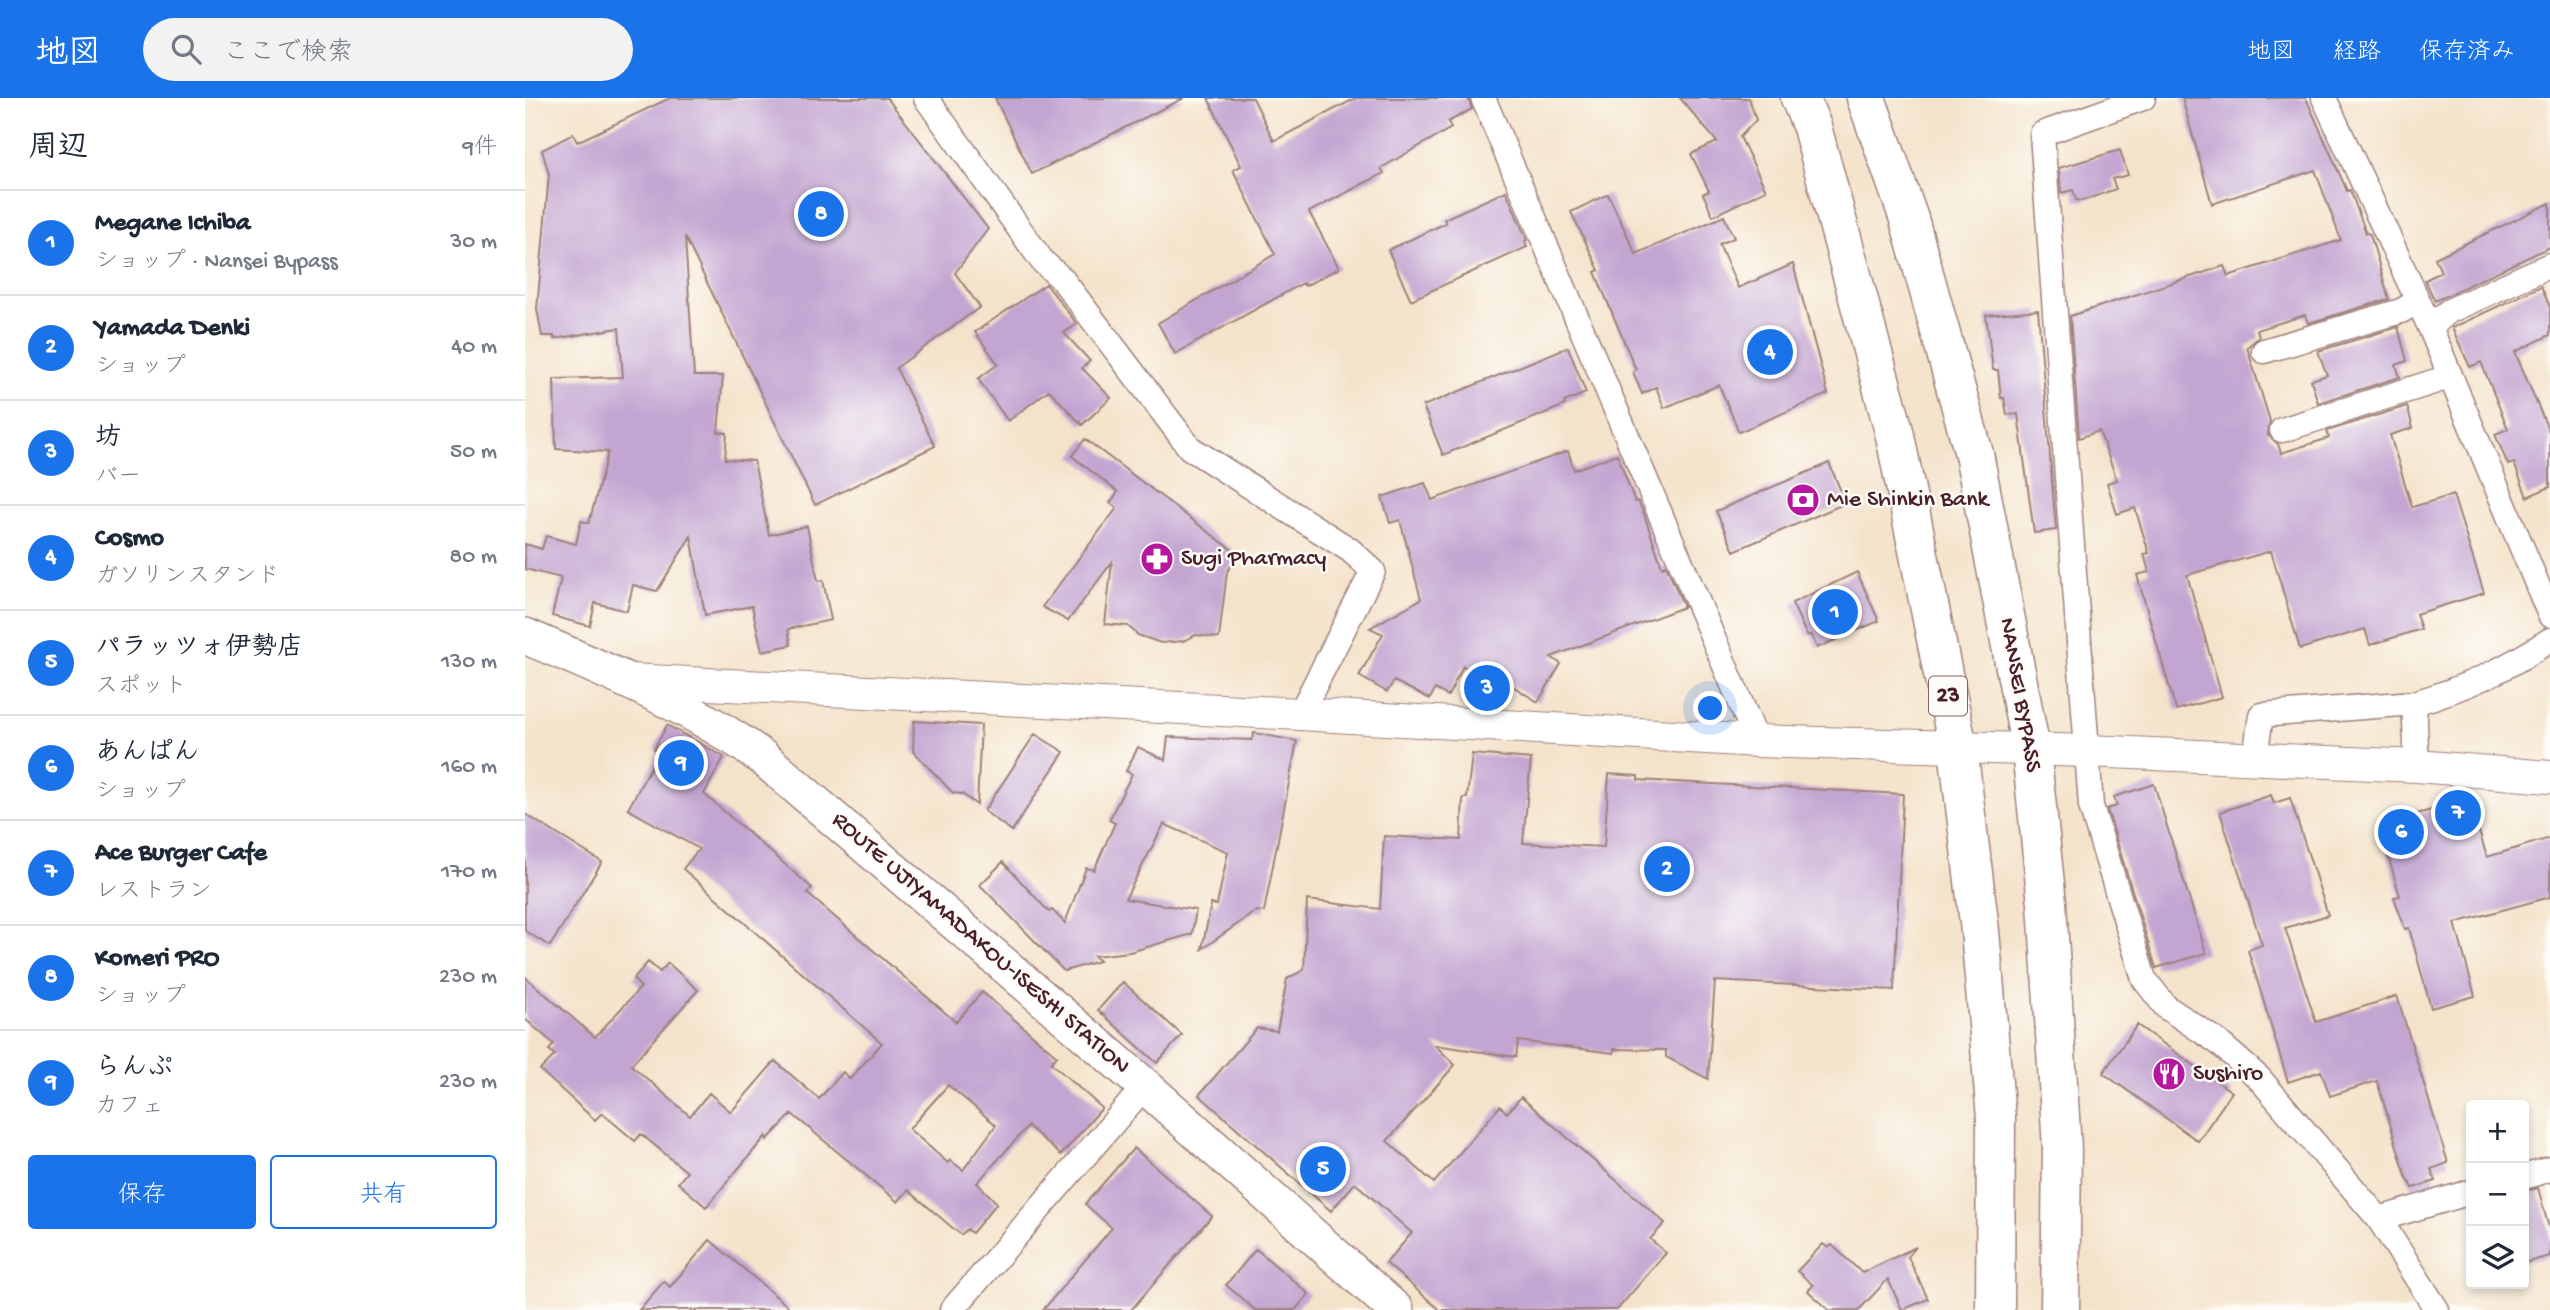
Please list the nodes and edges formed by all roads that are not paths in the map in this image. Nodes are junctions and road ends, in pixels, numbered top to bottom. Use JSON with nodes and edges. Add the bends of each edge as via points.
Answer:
{"nodes":[{"id":1,"x":926,"y":98,"type":"edge"},
{"id":2,"x":1483,"y":98,"type":"edge"},
{"id":3,"x":1800,"y":98,"type":"edge"},
{"id":4,"x":1866,"y":98,"type":"edge"},
{"id":5,"x":2143,"y":98,"type":"edge"},
{"id":6,"x":2324,"y":98,"type":"edge"},
{"id":7,"x":2550,"y":265,"type":"edge"},
{"id":8,"x":2418,"y":301,"type":"junction"},
{"id":9,"x":2430,"y":327,"type":"junction"},
{"id":10,"x":2264,"y":351,"type":"dead end"},
{"id":11,"x":2449,"y":377,"type":"junction"},
{"id":12,"x":2282,"y":430,"type":"dead end"},
{"id":13,"x":2550,"y":615,"type":"edge"},
{"id":14,"x":525,"y":636,"type":"edge"},
{"id":15,"x":2550,"y":640,"type":"edge"},
{"id":16,"x":629,"y":680,"type":"junction"},
{"id":17,"x":2414,"y":703,"type":"junction"},
{"id":18,"x":1300,"y":714,"type":"junction"},
{"id":19,"x":1757,"y":741,"type":"junction"},
{"id":20,"x":1958,"y":748,"type":"junction"},
{"id":21,"x":2031,"y":750,"type":"junction"},
{"id":22,"x":2088,"y":751,"type":"junction"},
{"id":23,"x":2255,"y":758,"type":"junction"},
{"id":24,"x":2417,"y":766,"type":"junction"},
{"id":25,"x":2550,"y":778,"type":"edge"},
{"id":26,"x":1146,"y":1086,"type":"junction"},
{"id":27,"x":2550,"y":1169,"type":"edge"},
{"id":28,"x":2529,"y":1175,"type":"edge"},
{"id":29,"x":2466,"y":1193,"type":"edge"},
{"id":30,"x":2379,"y":1219,"type":"junction"},
{"id":31,"x":952,"y":1310,"type":"edge"},
{"id":32,"x":1396,"y":1310,"type":"edge"},
{"id":33,"x":1995,"y":1310,"type":"edge"},
{"id":34,"x":2060,"y":1310,"type":"edge"},
{"id":35,"x":2437,"y":1310,"type":"edge"}],
"edges":[{"from":1,"to":18,"type":"street","via":[[1043,262],[1062,279],[1190,448],[1350,550],[1373,572]]},
{"from":2,"to":19,"type":"street"},
{"from":3,"to":20,"type":"highway","number":"23","via":[[1894,430]]},
{"from":4,"to":21,"type":"highway","name":"NANSEI BYPASS","via":[[1909,219],[1974,454]]},
{"from":5,"to":22,"type":"street","via":[[2042,134]]},
{"from":6,"to":8,"type":"street"},
{"from":7,"to":9,"type":"street","via":[[2449,311]]},
{"from":8,"to":9,"type":"street"},
{"from":8,"to":10,"type":"street","via":[[2400,311]]},
{"from":9,"to":11,"type":"street"},
{"from":11,"to":12,"type":"street"},
{"from":11,"to":13,"type":"street"},
{"from":14,"to":16,"type":"main road","name":"ROUTE UJIYAMADAKOU-ISESHI STATION"},
{"from":15,"to":17,"type":"street","via":[[2502,671]]},
{"from":16,"to":18,"type":"street"},
{"from":16,"to":26,"type":"main road","name":"ROUTE UJIYAMADAKOU-ISESHI STATION","via":[[718,726],[762,757]]},
{"from":17,"to":23,"type":"street","via":[[2260,715]]},
{"from":17,"to":24,"type":"street"},
{"from":18,"to":19,"type":"street"},
{"from":19,"to":20,"type":"street"},
{"from":20,"to":21,"type":"street"},
{"from":20,"to":33,"type":"highway","number":"23","via":[[1996,1118]]},
{"from":21,"to":22,"type":"street"},
{"from":21,"to":34,"type":"highway","name":"NANSEI BYPASS","via":[[2047,903],[2062,1149]]},
{"from":22,"to":23,"type":"street"},
{"from":22,"to":30,"type":"street","via":[[2091,806],[2144,979],[2166,1007],[2218,1042],[2260,1079]]},
{"from":23,"to":24,"type":"street"},
{"from":24,"to":25,"type":"street"},
{"from":26,"to":31,"type":"street"},
{"from":26,"to":32,"type":"main road","name":"ROUTE UJIYAMADAKOU-ISESHI STATION"},
{"from":27,"to":28,"type":"street"},
{"from":29,"to":30,"type":"street"},
{"from":30,"to":35,"type":"street"}]}
